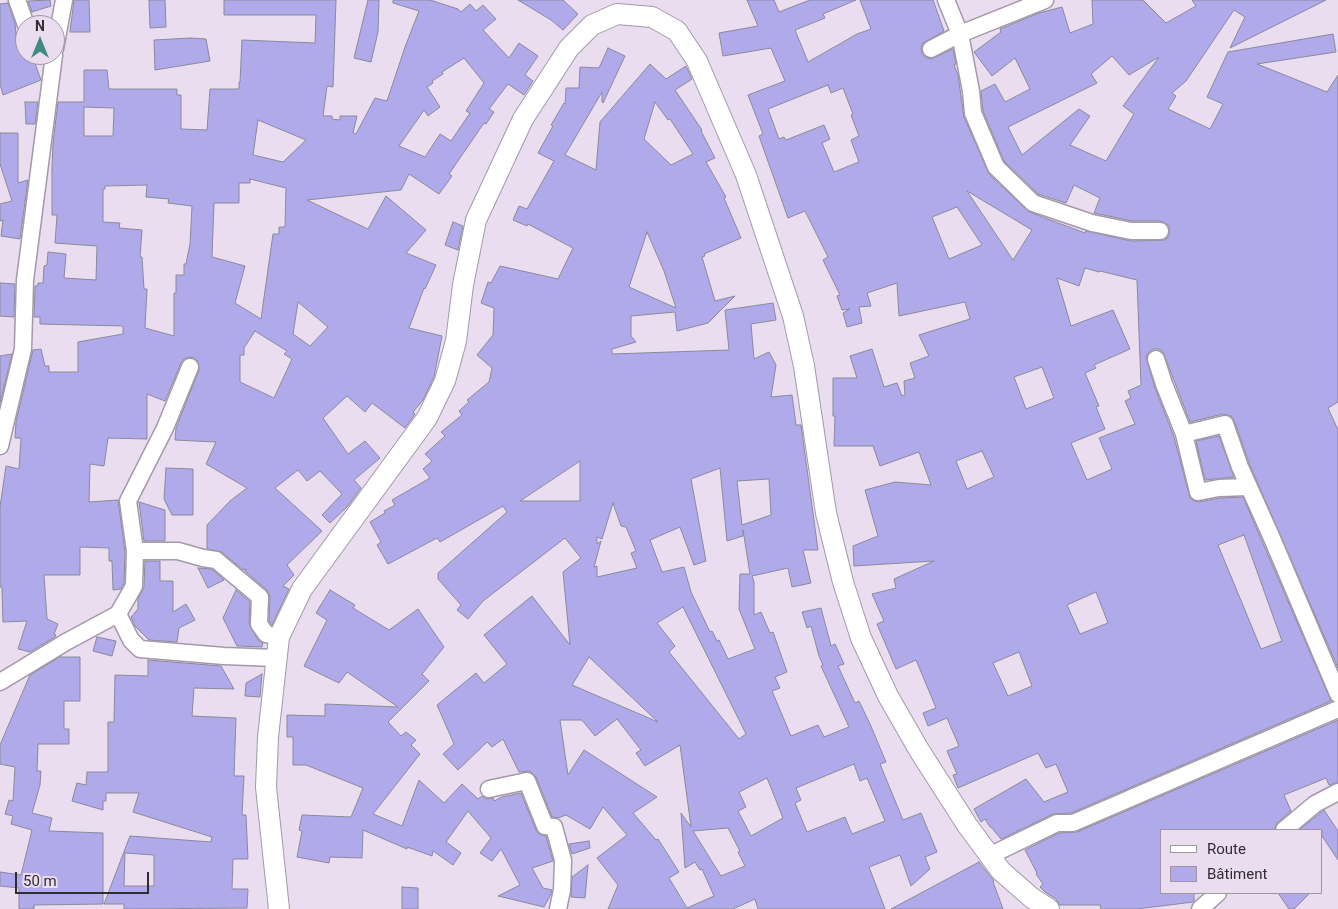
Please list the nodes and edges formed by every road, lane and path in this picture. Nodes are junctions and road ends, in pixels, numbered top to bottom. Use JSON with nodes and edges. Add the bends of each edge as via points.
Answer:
{"nodes":[{"id":1,"x":17,"y":0,"type":"edge"},
{"id":2,"x":64,"y":0,"type":"edge"},
{"id":3,"x":946,"y":0,"type":"edge"},
{"id":4,"x":1046,"y":0,"type":"edge"},
{"id":5,"x":22,"y":15,"type":"edge"},
{"id":6,"x":61,"y":15,"type":"edge"},
{"id":7,"x":960,"y":34,"type":"junction"},
{"id":8,"x":931,"y":49,"type":"dead end"},
{"id":9,"x":45,"y":65,"type":"edge"},
{"id":10,"x":52,"y":65,"type":"edge"},
{"id":11,"x":50,"y":75,"type":"junction"},
{"id":12,"x":1160,"y":231,"type":"dead end"},
{"id":13,"x":1156,"y":359,"type":"dead end"},
{"id":14,"x":190,"y":367,"type":"dead end"},
{"id":15,"x":2,"y":424,"type":"edge"},
{"id":16,"x":1184,"y":434,"type":"junction"},
{"id":17,"x":0,"y":446,"type":"edge"},
{"id":18,"x":1248,"y":487,"type":"junction"},
{"id":19,"x":135,"y":551,"type":"junction"},
{"id":20,"x":118,"y":614,"type":"junction"},
{"id":21,"x":279,"y":637,"type":"junction"},
{"id":22,"x":276,"y":658,"type":"junction"},
{"id":23,"x":0,"y":682,"type":"edge"},
{"id":24,"x":1338,"y":694,"type":"edge"},
{"id":25,"x":1338,"y":709,"type":"edge"},
{"id":26,"x":489,"y":789,"type":"dead end"},
{"id":27,"x":1338,"y":792,"type":"edge"},
{"id":28,"x":1285,"y":829,"type":"edge"},
{"id":29,"x":989,"y":856,"type":"junction"},
{"id":30,"x":1217,"y":894,"type":"edge"},
{"id":31,"x":279,"y":909,"type":"edge"},
{"id":32,"x":558,"y":909,"type":"edge"},
{"id":33,"x":1049,"y":909,"type":"edge"},
{"id":34,"x":1200,"y":909,"type":"edge"}],
"edges":[{"from":1,"to":5,"type":"street"},
{"from":2,"to":6,"type":"street"},
{"from":3,"to":7,"type":"street"},
{"from":4,"to":7,"type":"street"},
{"from":7,"to":8,"type":"street"},
{"from":7,"to":12,"type":"street","via":[[976,122],[996,166],[1033,203],[1092,223],[1131,231]]},
{"from":9,"to":11,"type":"street"},
{"from":10,"to":11,"type":"street"},
{"from":11,"to":15,"type":"street","via":[[25,280],[23,349]]},
{"from":13,"to":16,"type":"street"},
{"from":14,"to":19,"type":"street","via":[[165,428],[128,501]]},
{"from":15,"to":17,"type":"street"},
{"from":16,"to":18,"type":"street","via":[[1225,424]]},
{"from":16,"to":18,"type":"street","via":[[1198,492]]},
{"from":18,"to":24,"type":"street"},
{"from":19,"to":20,"type":"street","via":[[134,586]]},
{"from":19,"to":21,"type":"street","via":[[178,550],[216,560],[260,597],[259,624],[266,634]]},
{"from":20,"to":22,"type":"street","via":[[130,640],[140,649]]},
{"from":20,"to":23,"type":"street"},
{"from":21,"to":22,"type":"street"},
{"from":21,"to":29,"type":"street","via":[[302,589],[427,418],[445,382],[456,341],[476,220],[523,119],[570,48],[592,25],[616,14],[652,17],[677,31],[697,61],[746,175],[792,316],[804,366],[826,513],[861,638],[888,696],[919,750]]},
{"from":22,"to":31,"type":"street","via":[[266,787]]},
{"from":25,"to":29,"type":"street","via":[[1073,823],[1057,823]]},
{"from":26,"to":32,"type":"street","via":[[527,782],[545,826],[554,827],[563,860]]},
{"from":27,"to":28,"type":"street","via":[[1315,804]]},
{"from":29,"to":33,"type":"street","via":[[1001,871]]},
{"from":30,"to":34,"type":"street"}]}
